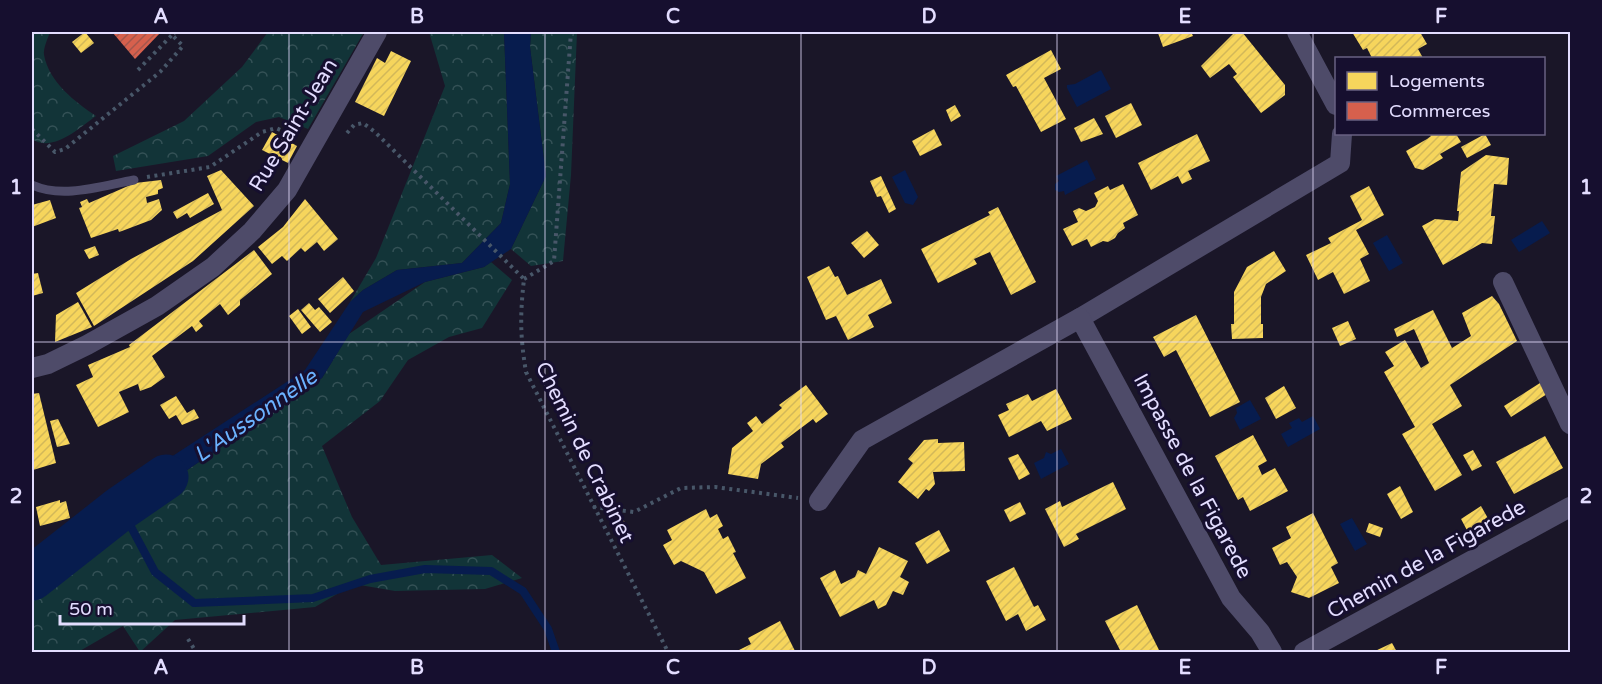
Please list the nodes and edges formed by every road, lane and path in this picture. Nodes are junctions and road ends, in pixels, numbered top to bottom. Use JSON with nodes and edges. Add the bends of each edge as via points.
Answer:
{"nodes":[{"id":1,"x":377,"y":32,"type":"edge"},
{"id":2,"x":571,"y":32,"type":"edge"},
{"id":3,"x":1297,"y":32,"type":"edge"},
{"id":4,"x":174,"y":33,"type":"edge"},
{"id":5,"x":138,"y":70,"type":"dead end"},
{"id":6,"x":1335,"y":103,"type":"edge"},
{"id":7,"x":32,"y":129,"type":"edge"},
{"id":8,"x":346,"y":134,"type":"dead end"},
{"id":9,"x":1342,"y":135,"type":"edge"},
{"id":10,"x":310,"y":148,"type":"junction"},
{"id":11,"x":134,"y":180,"type":"joint"},
{"id":12,"x":32,"y":184,"type":"edge"},
{"id":13,"x":524,"y":279,"type":"junction"},
{"id":14,"x":1503,"y":282,"type":"dead end"},
{"id":15,"x":1080,"y":318,"type":"junction"},
{"id":16,"x":32,"y":369,"type":"edge"},
{"id":17,"x":1570,"y":424,"type":"edge"},
{"id":18,"x":819,"y":501,"type":"joint"},
{"id":19,"x":593,"y":507,"type":"junction"},
{"id":20,"x":1570,"y":507,"type":"edge"},
{"id":21,"x":188,"y":639,"type":"dead end"},
{"id":22,"x":196,"y":652,"type":"edge"},
{"id":23,"x":668,"y":652,"type":"edge"},
{"id":24,"x":1272,"y":652,"type":"edge"},
{"id":25,"x":1304,"y":652,"type":"edge"}],
"edges":[{"from":1,"to":10,"type":"street","name":"Rue Saint-Jean"},
{"from":2,"to":13,"type":"path","via":[[554,261]]},
{"from":3,"to":6,"type":"street"},
{"from":4,"to":5,"type":"path"},
{"from":4,"to":7,"type":"path","via":[[183,46],[160,72],[65,149],[55,152]]},
{"from":8,"to":13,"type":"path","via":[[354,125],[363,123],[375,132]]},
{"from":9,"to":15,"type":"street","via":[[1340,163]]},
{"from":10,"to":11,"type":"path","via":[[303,140],[276,129],[262,132],[210,167]]},
{"from":10,"to":16,"type":"street","name":"Rue Saint-Jean","via":[[287,190],[252,231],[213,267],[119,329]]},
{"from":11,"to":12,"type":"lane","via":[[62,191],[45,191]]},
{"from":13,"to":19,"type":"path","name":"Chemin de Crabinet","via":[[520,319],[526,372]]},
{"from":14,"to":17,"type":"street"},
{"from":15,"to":18,"type":"street","via":[[862,440]]},
{"from":15,"to":24,"type":"street","name":"Impasse de la Figarede","via":[[1231,598]]},
{"from":18,"to":19,"type":"path","via":[[715,487],[681,488],[634,512]]},
{"from":19,"to":23,"type":"path","name":"Chemin de Crabinet"},
{"from":20,"to":25,"type":"street","name":"Chemin de la Figarede"},
{"from":21,"to":22,"type":"path"}]}
